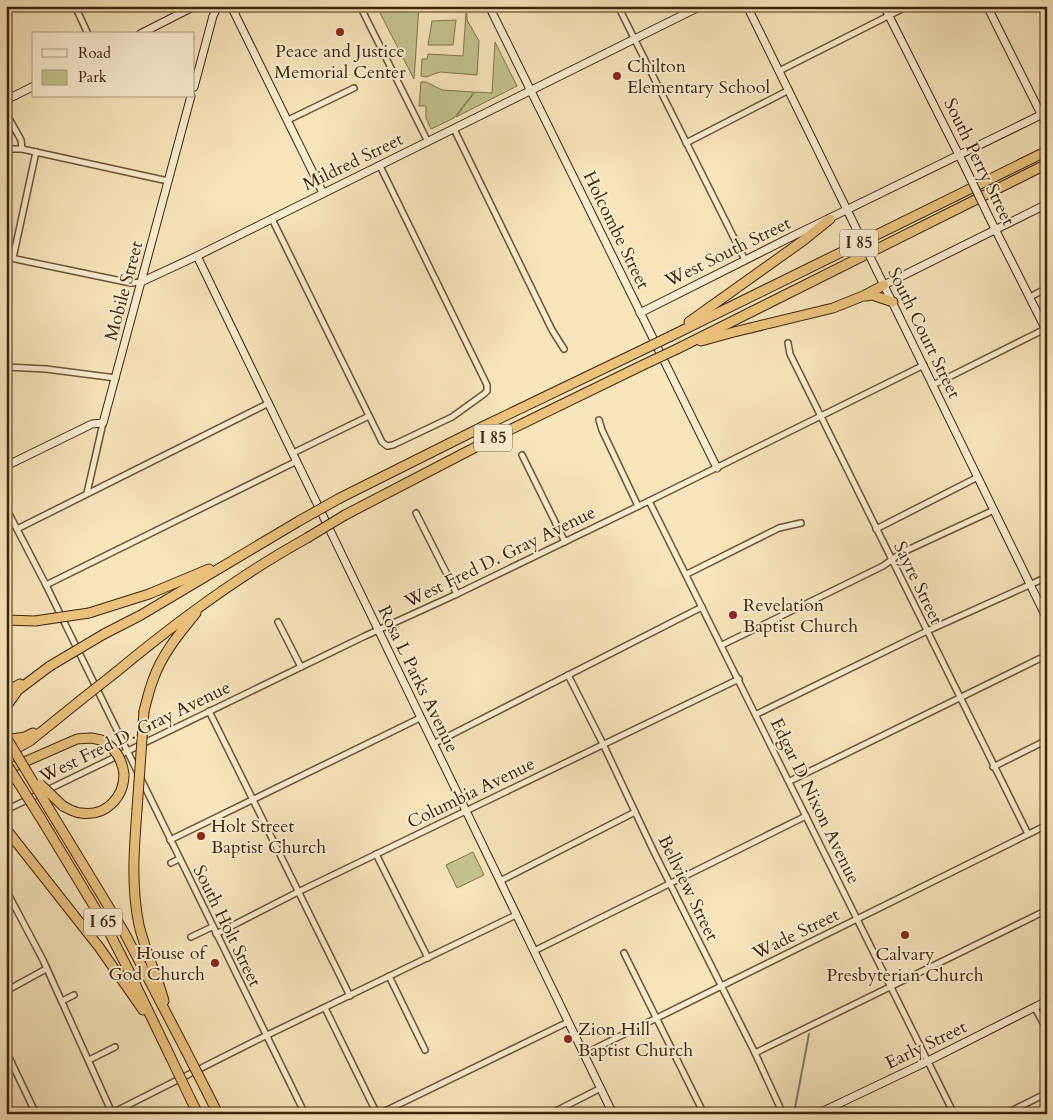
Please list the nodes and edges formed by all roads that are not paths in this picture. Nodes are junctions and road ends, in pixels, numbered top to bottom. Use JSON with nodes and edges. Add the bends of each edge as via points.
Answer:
{"nodes":[{"id":1,"x":75,"y":6,"type":"edge"},
{"id":2,"x":195,"y":6,"type":"edge"},
{"id":3,"x":218,"y":6,"type":"edge"},
{"id":4,"x":231,"y":6,"type":"edge"},
{"id":5,"x":360,"y":6,"type":"edge"},
{"id":6,"x":489,"y":6,"type":"edge"},
{"id":7,"x":618,"y":6,"type":"edge"},
{"id":8,"x":701,"y":6,"type":"edge"},
{"id":9,"x":747,"y":6,"type":"edge"},
{"id":10,"x":884,"y":6,"type":"edge"},
{"id":11,"x":908,"y":6,"type":"edge"},
{"id":12,"x":987,"y":6,"type":"edge"},
{"id":13,"x":889,"y":16,"type":"junction"},
{"id":14,"x":87,"y":32,"type":"edge"},
{"id":15,"x":144,"y":32,"type":"edge"},
{"id":16,"x":635,"y":39,"type":"junction"},
{"id":17,"x":779,"y":71,"type":"junction"},
{"id":18,"x":195,"y":83,"type":"edge"},
{"id":19,"x":32,"y":87,"type":"edge"},
{"id":20,"x":354,"y":88,"type":"dead end"},
{"id":21,"x":789,"y":90,"type":"junction"},
{"id":22,"x":531,"y":91,"type":"junction"},
{"id":23,"x":190,"y":98,"type":"edge"},
{"id":24,"x":6,"y":100,"type":"edge"},
{"id":25,"x":6,"y":113,"type":"edge"},
{"id":26,"x":1044,"y":113,"type":"edge"},
{"id":27,"x":288,"y":120,"type":"junction"},
{"id":28,"x":1047,"y":126,"type":"edge"},
{"id":29,"x":454,"y":129,"type":"junction"},
{"id":30,"x":428,"y":142,"type":"junction"},
{"id":31,"x":686,"y":143,"type":"junction"},
{"id":32,"x":22,"y":149,"type":"junction"},
{"id":33,"x":1047,"y":151,"type":"edge"},
{"id":34,"x":6,"y":152,"type":"edge"},
{"id":35,"x":36,"y":152,"type":"junction"},
{"id":36,"x":959,"y":155,"type":"junction"},
{"id":37,"x":1047,"y":164,"type":"edge"},
{"id":38,"x":380,"y":166,"type":"junction"},
{"id":39,"x":168,"y":181,"type":"junction"},
{"id":40,"x":323,"y":194,"type":"junction"},
{"id":41,"x":1047,"y":204,"type":"edge"},
{"id":42,"x":847,"y":210,"type":"junction"},
{"id":43,"x":272,"y":219,"type":"junction"},
{"id":44,"x":830,"y":219,"type":"junction"},
{"id":45,"x":996,"y":229,"type":"junction"},
{"id":46,"x":197,"y":256,"type":"junction"},
{"id":47,"x":6,"y":257,"type":"edge"},
{"id":48,"x":13,"y":258,"type":"junction"},
{"id":49,"x":745,"y":260,"type":"junction"},
{"id":50,"x":141,"y":282,"type":"junction"},
{"id":51,"x":884,"y":285,"type":"junction"},
{"id":52,"x":1047,"y":288,"type":"edge"},
{"id":53,"x":863,"y":296,"type":"junction"},
{"id":54,"x":1030,"y":297,"type":"junction"},
{"id":55,"x":893,"y":302,"type":"junction"},
{"id":56,"x":640,"y":313,"type":"junction"},
{"id":57,"x":1046,"y":330,"type":"edge"},
{"id":58,"x":671,"y":336,"type":"junction"},
{"id":59,"x":788,"y":343,"type":"dead end"},
{"id":60,"x":564,"y":349,"type":"dead end"},
{"id":61,"x":677,"y":349,"type":"junction"},
{"id":62,"x":924,"y":365,"type":"junction"},
{"id":63,"x":6,"y":367,"type":"edge"},
{"id":64,"x":116,"y":378,"type":"junction"},
{"id":65,"x":933,"y":385,"type":"junction"},
{"id":66,"x":269,"y":403,"type":"junction"},
{"id":67,"x":369,"y":416,"type":"junction"},
{"id":68,"x":821,"y":416,"type":"junction"},
{"id":69,"x":599,"y":420,"type":"dead end"},
{"id":70,"x":103,"y":423,"type":"junction"},
{"id":71,"x":293,"y":452,"type":"junction"},
{"id":72,"x":522,"y":455,"type":"dead end"},
{"id":73,"x":296,"y":461,"type":"junction"},
{"id":74,"x":6,"y":466,"type":"edge"},
{"id":75,"x":716,"y":468,"type":"junction"},
{"id":76,"x":978,"y":477,"type":"junction"},
{"id":77,"x":87,"y":493,"type":"junction"},
{"id":78,"x":649,"y":501,"type":"junction"},
{"id":79,"x":638,"y":506,"type":"junction"},
{"id":80,"x":994,"y":510,"type":"junction"},
{"id":81,"x":7,"y":512,"type":"edge"},
{"id":82,"x":416,"y":513,"type":"dead end"},
{"id":83,"x":801,"y":523,"type":"dead end"},
{"id":84,"x":876,"y":529,"type":"junction"},
{"id":85,"x":17,"y":530,"type":"junction"},
{"id":86,"x":565,"y":542,"type":"junction"},
{"id":87,"x":241,"y":555,"type":"junction"},
{"id":88,"x":892,"y":560,"type":"junction"},
{"id":89,"x":686,"y":574,"type":"junction"},
{"id":90,"x":1047,"y":577,"type":"edge"},
{"id":91,"x":1030,"y":584,"type":"junction"},
{"id":92,"x":46,"y":585,"type":"junction"},
{"id":93,"x":457,"y":594,"type":"junction"},
{"id":94,"x":204,"y":604,"type":"junction"},
{"id":95,"x":702,"y":607,"type":"junction"},
{"id":96,"x":1047,"y":619,"type":"edge"},
{"id":97,"x":6,"y":620,"type":"edge"},
{"id":98,"x":278,"y":622,"type":"dead end"},
{"id":99,"x":378,"y":630,"type":"junction"},
{"id":100,"x":927,"y":631,"type":"junction"},
{"id":101,"x":722,"y":645,"type":"junction"},
{"id":102,"x":1047,"y":654,"type":"edge"},
{"id":103,"x":50,"y":666,"type":"junction"},
{"id":104,"x":301,"y":667,"type":"junction"},
{"id":105,"x":568,"y":675,"type":"junction"},
{"id":106,"x":739,"y":679,"type":"junction"},
{"id":107,"x":6,"y":692,"type":"edge"},
{"id":108,"x":960,"y":698,"type":"junction"},
{"id":109,"x":6,"y":707,"type":"edge"},
{"id":110,"x":209,"y":712,"type":"junction"},
{"id":111,"x":757,"y":714,"type":"junction"},
{"id":112,"x":420,"y":718,"type":"junction"},
{"id":113,"x":51,"y":724,"type":"junction"},
{"id":114,"x":6,"y":739,"type":"edge"},
{"id":115,"x":1047,"y":740,"type":"edge"},
{"id":116,"x":433,"y":744,"type":"junction"},
{"id":117,"x":603,"y":744,"type":"junction"},
{"id":118,"x":127,"y":751,"type":"junction"},
{"id":119,"x":6,"y":754,"type":"edge"},
{"id":120,"x":6,"y":763,"type":"edge"},
{"id":121,"x":993,"y":767,"type":"junction"},
{"id":122,"x":26,"y":768,"type":"junction"},
{"id":123,"x":6,"y":770,"type":"edge"},
{"id":124,"x":790,"y":781,"type":"junction"},
{"id":125,"x":252,"y":799,"type":"junction"},
{"id":126,"x":6,"y":810,"type":"edge"},
{"id":127,"x":466,"y":811,"type":"junction"},
{"id":128,"x":635,"y":812,"type":"junction"},
{"id":129,"x":806,"y":816,"type":"junction"},
{"id":130,"x":1047,"y":825,"type":"edge"},
{"id":131,"x":6,"y":829,"type":"edge"},
{"id":132,"x":1028,"y":834,"type":"junction"},
{"id":133,"x":170,"y":840,"type":"junction"},
{"id":134,"x":376,"y":854,"type":"junction"},
{"id":135,"x":179,"y":859,"type":"junction"},
{"id":136,"x":171,"y":863,"type":"dead end"},
{"id":137,"x":500,"y":881,"type":"junction"},
{"id":138,"x":670,"y":883,"type":"junction"},
{"id":139,"x":298,"y":892,"type":"junction"},
{"id":140,"x":7,"y":893,"type":"edge"},
{"id":141,"x":1047,"y":910,"type":"edge"},
{"id":142,"x":516,"y":915,"type":"junction"},
{"id":143,"x":858,"y":919,"type":"junction"},
{"id":144,"x":212,"y":927,"type":"junction"},
{"id":145,"x":216,"y":934,"type":"junction"},
{"id":146,"x":191,"y":937,"type":"dead end"},
{"id":147,"x":534,"y":951,"type":"junction"},
{"id":148,"x":624,"y":953,"type":"dead end"},
{"id":149,"x":428,"y":958,"type":"junction"},
{"id":150,"x":46,"y":969,"type":"junction"},
{"id":151,"x":389,"y":976,"type":"junction"},
{"id":152,"x":721,"y":986,"type":"junction"},
{"id":153,"x":892,"y":986,"type":"junction"},
{"id":154,"x":6,"y":991,"type":"edge"},
{"id":155,"x":74,"y":995,"type":"dead end"},
{"id":156,"x":350,"y":996,"type":"junction"},
{"id":157,"x":62,"y":1001,"type":"junction"},
{"id":158,"x":1047,"y":1001,"type":"edge"},
{"id":159,"x":325,"y":1008,"type":"junction"},
{"id":160,"x":1035,"y":1008,"type":"junction"},
{"id":161,"x":656,"y":1018,"type":"junction"},
{"id":162,"x":170,"y":1020,"type":"junction"},
{"id":163,"x":568,"y":1022,"type":"junction"},
{"id":164,"x":158,"y":1030,"type":"junction"},
{"id":165,"x":1047,"y":1030,"type":"edge"},
{"id":166,"x":266,"y":1036,"type":"junction"},
{"id":167,"x":115,"y":1046,"type":"dead end"},
{"id":168,"x":425,"y":1050,"type":"dead end"},
{"id":169,"x":6,"y":1051,"type":"edge"},
{"id":170,"x":755,"y":1053,"type":"junction"},
{"id":171,"x":584,"y":1054,"type":"junction"},
{"id":172,"x":89,"y":1060,"type":"junction"},
{"id":173,"x":928,"y":1061,"type":"junction"},
{"id":174,"x":601,"y":1088,"type":"junction"},
{"id":175,"x":1047,"y":1093,"type":"edge"},
{"id":176,"x":111,"y":1113,"type":"edge"},
{"id":177,"x":36,"y":1114,"type":"edge"},
{"id":178,"x":198,"y":1114,"type":"edge"},
{"id":179,"x":218,"y":1114,"type":"edge"},
{"id":180,"x":305,"y":1114,"type":"edge"},
{"id":181,"x":378,"y":1114,"type":"edge"},
{"id":182,"x":550,"y":1114,"type":"edge"},
{"id":183,"x":613,"y":1114,"type":"edge"},
{"id":184,"x":704,"y":1114,"type":"edge"},
{"id":185,"x":783,"y":1114,"type":"edge"},
{"id":186,"x":817,"y":1114,"type":"edge"},
{"id":187,"x":954,"y":1114,"type":"edge"},
{"id":188,"x":1005,"y":1114,"type":"edge"}],
"edges":[{"from":1,"to":14,"type":"street"},
{"from":2,"to":15,"type":"street"},
{"from":3,"to":18,"type":"street"},
{"from":4,"to":27,"type":"street"},
{"from":5,"to":30,"type":"street"},
{"from":6,"to":22,"type":"street","name":"Holcombe Street"},
{"from":7,"to":16,"type":"street"},
{"from":8,"to":16,"type":"street","name":"Mildred Street"},
{"from":9,"to":17,"type":"street","name":"South Court Street"},
{"from":10,"to":13,"type":"street","name":"South Perry Street"},
{"from":11,"to":13,"type":"street"},
{"from":12,"to":26,"type":"street"},
{"from":13,"to":17,"type":"street"},
{"from":13,"to":36,"type":"street","name":"South Perry Street"},
{"from":16,"to":22,"type":"street","name":"Mildred Street"},
{"from":16,"to":31,"type":"street"},
{"from":17,"to":21,"type":"street","name":"South Court Street"},
{"from":19,"to":24,"type":"street"},
{"from":20,"to":27,"type":"street"},
{"from":21,"to":31,"type":"street"},
{"from":21,"to":42,"type":"street","name":"South Court Street"},
{"from":22,"to":29,"type":"street","name":"Mildred Street"},
{"from":22,"to":56,"type":"street","name":"Holcombe Street"},
{"from":23,"to":39,"type":"street","name":"Mobile Street"},
{"from":25,"to":32,"type":"street","via":[[21,140]]},
{"from":26,"to":28,"type":"street"},
{"from":26,"to":36,"type":"street","name":"West South Street"},
{"from":27,"to":40,"type":"street"},
{"from":29,"to":30,"type":"street","name":"Mildred Street"},
{"from":29,"to":60,"type":"street"},
{"from":30,"to":38,"type":"street","name":"Mildred Street"},
{"from":31,"to":49,"type":"street"},
{"from":32,"to":34,"type":"street"},
{"from":32,"to":35,"type":"street"},
{"from":33,"to":58,"type":"highway","number":"I 85"},
{"from":35,"to":39,"type":"street"},
{"from":35,"to":48,"type":"street"},
{"from":36,"to":42,"type":"street","name":"West South Street"},
{"from":36,"to":45,"type":"street","name":"South Perry Street","bridge":true},
{"from":37,"to":61,"type":"highway","number":"I 85"},
{"from":38,"to":40,"type":"street","name":"Mildred Street"},
{"from":38,"to":67,"type":"street","via":[[488,388],[452,417],[393,446],[382,442]]},
{"from":39,"to":50,"type":"street","name":"Mobile Street"},
{"from":40,"to":43,"type":"street","name":"Mildred Street"},
{"from":41,"to":45,"type":"street"},
{"from":42,"to":44,"type":"street","name":"West South Street"},
{"from":42,"to":51,"type":"street","name":"South Court Street","bridge":true},
{"from":43,"to":46,"type":"street","name":"Mildred Street"},
{"from":43,"to":67,"type":"street"},
{"from":44,"to":49,"type":"street","name":"West South Street"},
{"from":44,"to":58,"type":"highway"},
{"from":45,"to":51,"type":"street"},
{"from":45,"to":54,"type":"street","name":"South Perry Street"},
{"from":46,"to":50,"type":"street","name":"Mildred Street"},
{"from":46,"to":66,"type":"street","name":"Rosa L Parks Avenue"},
{"from":47,"to":48,"type":"street","name":"Mildred Street"},
{"from":48,"to":50,"type":"street","name":"Mildred Street","via":[[131,283]]},
{"from":49,"to":56,"type":"street","name":"West South Street"},
{"from":50,"to":64,"type":"street","name":"Mobile Street"},
{"from":51,"to":53,"type":"highway"},
{"from":51,"to":55,"type":"street","name":"South Court Street"},
{"from":52,"to":54,"type":"street"},
{"from":53,"to":55,"type":"highway","via":[[872,295]]},
{"from":53,"to":61,"type":"highway","via":[[833,308]]},
{"from":54,"to":57,"type":"street","name":"South Perry Street"},
{"from":55,"to":62,"type":"street","name":"South Court Street"},
{"from":56,"to":75,"type":"street","name":"Holcombe Street"},
{"from":57,"to":65,"type":"street"},
{"from":58,"to":87,"type":"highway","number":"I 85","bridge":true,"via":[[340,498]]},
{"from":59,"to":68,"type":"street","name":"Sayre Street","via":[[790,354]]},
{"from":61,"to":94,"type":"highway","number":"I 85","bridge":true,"via":[[345,514]]},
{"from":62,"to":65,"type":"street","name":"South Court Street"},
{"from":62,"to":68,"type":"street","name":"West Fred D. Gray Avenue"},
{"from":63,"to":64,"type":"street"},
{"from":64,"to":70,"type":"street","name":"Mobile Street"},
{"from":65,"to":76,"type":"street","name":"South Court Street"},
{"from":66,"to":71,"type":"street","name":"Rosa L Parks Avenue"},
{"from":66,"to":77,"type":"street"},
{"from":67,"to":71,"type":"street"},
{"from":68,"to":75,"type":"street","name":"West Fred D. Gray Avenue"},
{"from":68,"to":84,"type":"street","name":"Sayre Street"},
{"from":69,"to":79,"type":"street"},
{"from":70,"to":74,"type":"street","via":[[92,424]]},
{"from":70,"to":77,"type":"street","name":"Mobile Street"},
{"from":71,"to":73,"type":"street","name":"Rosa L Parks Avenue"},
{"from":72,"to":86,"type":"street"},
{"from":73,"to":92,"type":"street"},
{"from":73,"to":99,"type":"street","name":"Rosa L Parks Avenue"},
{"from":75,"to":78,"type":"street","name":"West Fred D. Gray Avenue"},
{"from":76,"to":80,"type":"street","name":"South Court Street"},
{"from":76,"to":84,"type":"street"},
{"from":77,"to":85,"type":"street"},
{"from":78,"to":79,"type":"street","name":"West Fred D. Gray Avenue"},
{"from":78,"to":89,"type":"street","name":"Edgar D Nixon Avenue"},
{"from":79,"to":86,"type":"street","name":"West Fred D. Gray Avenue"},
{"from":80,"to":88,"type":"street"},
{"from":80,"to":91,"type":"street","name":"South Court Street"},
{"from":81,"to":85,"type":"street","name":"South Holt Street"},
{"from":82,"to":93,"type":"street"},
{"from":83,"to":89,"type":"street","via":[[779,528]]},
{"from":84,"to":88,"type":"street","name":"Sayre Street"},
{"from":85,"to":92,"type":"street","name":"South Holt Street"},
{"from":86,"to":93,"type":"street","name":"West Fred D. Gray Avenue"},
{"from":87,"to":97,"type":"highway","bridge":true,"via":[[154,593],[89,612],[35,621]]},
{"from":87,"to":103,"type":"highway","number":"I 85","bridge":true},
{"from":88,"to":100,"type":"street","name":"Sayre Street"},
{"from":88,"to":101,"type":"street"},
{"from":89,"to":95,"type":"street","name":"Edgar D Nixon Avenue"},
{"from":90,"to":91,"type":"street"},
{"from":91,"to":96,"type":"street","name":"South Court Street"},
{"from":91,"to":100,"type":"street"},
{"from":92,"to":118,"type":"street","name":"South Holt Street"},
{"from":93,"to":99,"type":"street","name":"West Fred D. Gray Avenue"},
{"from":94,"to":113,"type":"highway","number":"I 85","bridge":true},
{"from":94,"to":162,"type":"highway","bridge":true,"via":[[162,659],[152,680],[144,711],[133,878],[140,926]]},
{"from":95,"to":101,"type":"street","name":"Edgar D Nixon Avenue"},
{"from":95,"to":105,"type":"street"},
{"from":98,"to":104,"type":"street"},
{"from":99,"to":104,"type":"street","name":"West Fred D. Gray Avenue"},
{"from":99,"to":112,"type":"street","name":"Rosa L Parks Avenue"},
{"from":100,"to":108,"type":"street","name":"Sayre Street"},
{"from":100,"to":111,"type":"street"},
{"from":101,"to":106,"type":"street","name":"Edgar D Nixon Avenue"},
{"from":102,"to":108,"type":"street"},
{"from":103,"to":107,"type":"highway"},
{"from":103,"to":109,"type":"highway","via":[[18,690]]},
{"from":104,"to":110,"type":"street","name":"West Fred D. Gray Avenue"},
{"from":105,"to":116,"type":"street"},
{"from":105,"to":117,"type":"street","name":"Bellview Street"},
{"from":106,"to":111,"type":"street","name":"Edgar D Nixon Avenue"},
{"from":106,"to":117,"type":"street","name":"Columbia Avenue"},
{"from":108,"to":121,"type":"street","name":"Sayre Street"},
{"from":108,"to":124,"type":"street"},
{"from":110,"to":118,"type":"street","name":"West Fred D. Gray Avenue"},
{"from":110,"to":125,"type":"street"},
{"from":111,"to":124,"type":"street","name":"Edgar D Nixon Avenue"},
{"from":112,"to":116,"type":"street","name":"Rosa L Parks Avenue"},
{"from":112,"to":125,"type":"street"},
{"from":113,"to":114,"type":"highway","via":[[25,737]]},
{"from":113,"to":119,"type":"highway"},
{"from":114,"to":122,"type":"highway","number":"I 65","bridge":true},
{"from":115,"to":121,"type":"street"},
{"from":116,"to":127,"type":"street","name":"Rosa L Parks Avenue"},
{"from":117,"to":127,"type":"street","name":"Columbia Avenue"},
{"from":117,"to":128,"type":"street","name":"Bellview Street"},
{"from":118,"to":126,"type":"street","name":"West Fred D. Gray Avenue"},
{"from":118,"to":133,"type":"street","name":"South Holt Street"},
{"from":120,"to":164,"type":"highway","number":"I 65","bridge":true,"via":[[106,926]]},
{"from":121,"to":132,"type":"street","name":"Sayre Street"},
{"from":122,"to":123,"type":"highway","bridge":true,"via":[[50,795],[77,813],[93,813],[106,808],[120,794],[123,786],[122,762],[116,752],[101,740],[91,738],[77,739]]},
{"from":122,"to":162,"type":"highway","number":"I 65","bridge":true,"via":[[120,924]]},
{"from":124,"to":129,"type":"street","name":"Edgar D Nixon Avenue"},
{"from":125,"to":133,"type":"street"},
{"from":125,"to":139,"type":"street"},
{"from":127,"to":134,"type":"street","name":"Columbia Avenue"},
{"from":127,"to":137,"type":"street","name":"Rosa L Parks Avenue"},
{"from":128,"to":137,"type":"street"},
{"from":128,"to":138,"type":"street","name":"Bellview Street"},
{"from":129,"to":138,"type":"street"},
{"from":129,"to":143,"type":"street","name":"Edgar D Nixon Avenue"},
{"from":130,"to":132,"type":"street","name":"Wade Street"},
{"from":131,"to":164,"type":"highway"},
{"from":132,"to":143,"type":"street","name":"Wade Street"},
{"from":133,"to":135,"type":"street","name":"South Holt Street"},
{"from":134,"to":139,"type":"street","name":"Columbia Avenue"},
{"from":134,"to":149,"type":"street"},
{"from":135,"to":136,"type":"street"},
{"from":135,"to":144,"type":"street","name":"South Holt Street"},
{"from":137,"to":142,"type":"street","name":"Rosa L Parks Avenue"},
{"from":138,"to":147,"type":"street"},
{"from":138,"to":152,"type":"street","name":"Bellview Street"},
{"from":139,"to":145,"type":"street","name":"Columbia Avenue"},
{"from":139,"to":156,"type":"street"},
{"from":140,"to":150,"type":"street"},
{"from":141,"to":153,"type":"street"},
{"from":142,"to":147,"type":"street","name":"Rosa L Parks Avenue"},
{"from":142,"to":149,"type":"street"},
{"from":143,"to":152,"type":"street","name":"Wade Street"},
{"from":143,"to":153,"type":"street","name":"Edgar D Nixon Avenue"},
{"from":144,"to":145,"type":"street","name":"South Holt Street"},
{"from":144,"to":146,"type":"street"},
{"from":145,"to":166,"type":"street","name":"South Holt Street"},
{"from":147,"to":163,"type":"street","name":"Rosa L Parks Avenue"},
{"from":148,"to":161,"type":"street"},
{"from":149,"to":151,"type":"street"},
{"from":150,"to":154,"type":"street"},
{"from":150,"to":157,"type":"street"},
{"from":151,"to":156,"type":"street"},
{"from":151,"to":168,"type":"street"},
{"from":152,"to":161,"type":"street","name":"Wade Street"},
{"from":152,"to":170,"type":"street","name":"Bellview Street"},
{"from":153,"to":170,"type":"street"},
{"from":153,"to":173,"type":"street","name":"Edgar D Nixon Avenue"},
{"from":155,"to":157,"type":"street"},
{"from":156,"to":159,"type":"street"},
{"from":157,"to":172,"type":"street"},
{"from":158,"to":160,"type":"street","name":"Early Street"},
{"from":159,"to":166,"type":"street"},
{"from":159,"to":181,"type":"street"},
{"from":160,"to":165,"type":"street"},
{"from":160,"to":173,"type":"street","name":"Early Street"},
{"from":161,"to":171,"type":"street","name":"Wade Street"},
{"from":161,"to":184,"type":"street"},
{"from":162,"to":179,"type":"highway","number":"I 65","bridge":true},
{"from":163,"to":171,"type":"street","name":"Rosa L Parks Avenue"},
{"from":163,"to":181,"type":"street"},
{"from":164,"to":178,"type":"highway","number":"I 65","bridge":true},
{"from":166,"to":176,"type":"street"},
{"from":166,"to":180,"type":"street","name":"South Holt Street"},
{"from":167,"to":172,"type":"street"},
{"from":169,"to":177,"type":"street"},
{"from":170,"to":185,"type":"street","name":"Bellview Street"},
{"from":171,"to":174,"type":"street","name":"Rosa L Parks Avenue"},
{"from":172,"to":176,"type":"street"},
{"from":173,"to":186,"type":"street","name":"Early Street"},
{"from":173,"to":187,"type":"street","name":"Edgar D Nixon Avenue"},
{"from":174,"to":182,"type":"street"},
{"from":174,"to":183,"type":"street","name":"Rosa L Parks Avenue"},
{"from":175,"to":188,"type":"street"}]}
